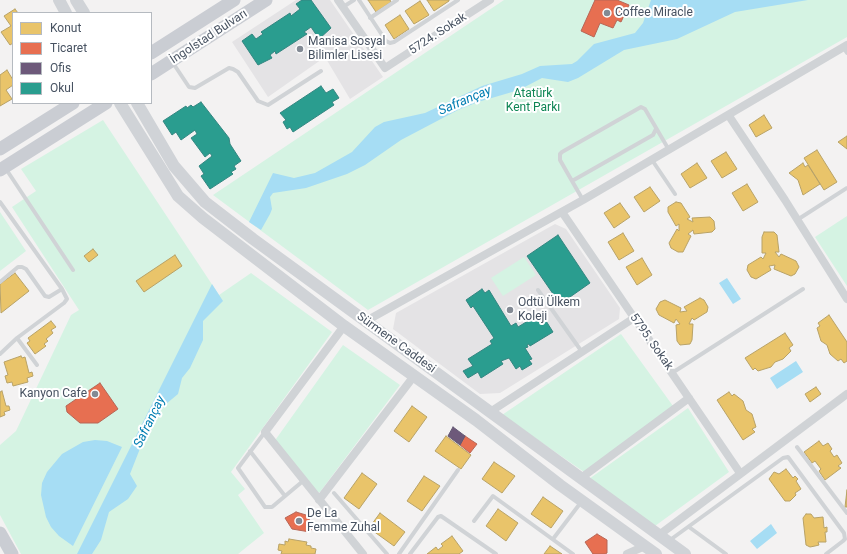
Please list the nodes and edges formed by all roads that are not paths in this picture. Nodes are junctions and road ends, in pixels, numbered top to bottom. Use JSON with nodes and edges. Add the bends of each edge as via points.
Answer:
{"nodes":[{"id":1,"x":59,"y":0,"type":"edge"},
{"id":2,"x":76,"y":0,"type":"edge"},
{"id":3,"x":234,"y":0,"type":"edge"},
{"id":4,"x":266,"y":0,"type":"edge"},
{"id":5,"x":338,"y":0,"type":"edge"},
{"id":6,"x":354,"y":0,"type":"edge"},
{"id":7,"x":358,"y":0,"type":"edge"},
{"id":8,"x":397,"y":0,"type":"edge"},
{"id":9,"x":458,"y":0,"type":"edge"},
{"id":10,"x":490,"y":0,"type":"edge"},
{"id":11,"x":343,"y":7,"type":"junction"},
{"id":12,"x":65,"y":12,"type":"edge"},
{"id":13,"x":82,"y":12,"type":"edge"},
{"id":14,"x":370,"y":18,"type":"junction"},
{"id":15,"x":846,"y":48,"type":"edge"},
{"id":16,"x":152,"y":52,"type":"edge"},
{"id":17,"x":172,"y":61,"type":"junction"},
{"id":18,"x":321,"y":71,"type":"dead end"},
{"id":19,"x":152,"y":73,"type":"edge"},
{"id":20,"x":71,"y":104,"type":"edge"},
{"id":21,"x":104,"y":104,"type":"edge"},
{"id":22,"x":121,"y":104,"type":"edge"},
{"id":23,"x":138,"y":104,"type":"edge"},
{"id":24,"x":729,"y":116,"type":"junction"},
{"id":25,"x":656,"y":129,"type":"junction"},
{"id":26,"x":0,"y":149,"type":"edge"},
{"id":27,"x":669,"y":150,"type":"junction"},
{"id":28,"x":652,"y":160,"type":"junction"},
{"id":29,"x":2,"y":169,"type":"edge"},
{"id":30,"x":572,"y":181,"type":"junction"},
{"id":31,"x":847,"y":188,"type":"edge"},
{"id":32,"x":675,"y":194,"type":"dead end"},
{"id":33,"x":583,"y":200,"type":"junction"},
{"id":34,"x":0,"y":202,"type":"edge"},
{"id":35,"x":562,"y":212,"type":"junction"},
{"id":36,"x":797,"y":220,"type":"junction"},
{"id":37,"x":253,"y":239,"type":"junction"},
{"id":38,"x":245,"y":251,"type":"junction"},
{"id":39,"x":73,"y":270,"type":"dead end"},
{"id":40,"x":0,"y":282,"type":"edge"},
{"id":41,"x":62,"y":289,"type":"junction"},
{"id":42,"x":803,"y":289,"type":"dead end"},
{"id":43,"x":538,"y":290,"type":"dead end"},
{"id":44,"x":847,"y":300,"type":"edge"},
{"id":45,"x":634,"y":318,"type":"junction"},
{"id":46,"x":367,"y":322,"type":"junction"},
{"id":47,"x":344,"y":326,"type":"junction"},
{"id":48,"x":359,"y":336,"type":"junction"},
{"id":49,"x":17,"y":338,"type":"junction"},
{"id":50,"x":582,"y":352,"type":"junction"},
{"id":51,"x":0,"y":354,"type":"edge"},
{"id":52,"x":37,"y":365,"type":"dead end"},
{"id":53,"x":672,"y":373,"type":"junction"},
{"id":54,"x":414,"y":376,"type":"junction"},
{"id":55,"x":847,"y":394,"type":"edge"},
{"id":56,"x":689,"y":398,"type":"junction"},
{"id":57,"x":490,"y":412,"type":"junction"},
{"id":58,"x":476,"y":420,"type":"junction"},
{"id":59,"x":264,"y":432,"type":"junction"},
{"id":60,"x":797,"y":447,"type":"dead end"},
{"id":61,"x":250,"y":451,"type":"junction"},
{"id":62,"x":458,"y":470,"type":"dead end"},
{"id":63,"x":740,"y":473,"type":"junction"},
{"id":64,"x":580,"y":478,"type":"junction"},
{"id":65,"x":303,"y":481,"type":"junction"},
{"id":66,"x":334,"y":493,"type":"dead end"},
{"id":67,"x":285,"y":496,"type":"junction"},
{"id":68,"x":319,"y":500,"type":"junction"},
{"id":69,"x":582,"y":501,"type":"junction"},
{"id":70,"x":847,"y":513,"type":"edge"},
{"id":71,"x":474,"y":521,"type":"dead end"},
{"id":72,"x":689,"y":527,"type":"junction"},
{"id":73,"x":0,"y":532,"type":"edge"},
{"id":74,"x":663,"y":538,"type":"junction"},
{"id":75,"x":553,"y":539,"type":"junction"},
{"id":76,"x":645,"y":546,"type":"junction"},
{"id":77,"x":12,"y":554,"type":"edge"},
{"id":78,"x":363,"y":554,"type":"edge"},
{"id":79,"x":387,"y":554,"type":"edge"},
{"id":80,"x":399,"y":554,"type":"edge"},
{"id":81,"x":410,"y":554,"type":"edge"},
{"id":82,"x":496,"y":554,"type":"edge"},
{"id":83,"x":572,"y":554,"type":"edge"},
{"id":84,"x":627,"y":554,"type":"edge"},
{"id":85,"x":656,"y":554,"type":"edge"},
{"id":86,"x":685,"y":554,"type":"edge"},
{"id":87,"x":726,"y":554,"type":"edge"},
{"id":88,"x":826,"y":554,"type":"edge"}],
"edges":[{"from":1,"to":12,"type":"main road"},
{"from":2,"to":13,"type":"main road"},
{"from":3,"to":16,"type":"main road","name":"İngolstad Bulvarı"},
{"from":4,"to":17,"type":"main road","name":"İngolstad Bulvarı"},
{"from":5,"to":11,"type":"street"},
{"from":6,"to":11,"type":"lane"},
{"from":7,"to":14,"type":"lane"},
{"from":8,"to":14,"type":"lane"},
{"from":9,"to":14,"type":"lane","via":[[390,43]]},
{"from":10,"to":11,"type":"street","name":"5724. Sokak","via":[[385,68]]},
{"from":15,"to":24,"type":"street"},
{"from":17,"to":18,"type":"lane","via":[[189,87],[195,88],[233,68],[258,101],[268,104]]},
{"from":17,"to":19,"type":"main road","name":"İngolstad Bulvarı"},
{"from":20,"to":26,"type":"main road"},
{"from":21,"to":29,"type":"main road"},
{"from":22,"to":38,"type":"main road","name":"Sürmene Caddesi","via":[[178,196]]},
{"from":23,"to":37,"type":"main road","name":"Sürmene Caddesi","via":[[174,166],[205,202]]},
{"from":24,"to":27,"type":"street"},
{"from":24,"to":36,"type":"street"},
{"from":25,"to":27,"type":"lane"},
{"from":25,"to":30,"type":"lane","via":[[653,135]]},
{"from":25,"to":30,"type":"lane","via":[[645,109],[641,107],[562,152],[560,160]]},
{"from":27,"to":28,"type":"street"},
{"from":28,"to":32,"type":"lane"},
{"from":28,"to":33,"type":"street"},
{"from":29,"to":39,"type":"lane"},
{"from":30,"to":33,"type":"lane"},
{"from":31,"to":36,"type":"lane"},
{"from":33,"to":35,"type":"street"},
{"from":34,"to":41,"type":"lane"},
{"from":35,"to":45,"type":"street","name":"5795. Sokak"},
{"from":35,"to":46,"type":"street"},
{"from":36,"to":44,"type":"street"},
{"from":37,"to":38,"type":"main road"},
{"from":37,"to":46,"type":"main road","name":"Sürmene Caddesi"},
{"from":38,"to":47,"type":"main road","name":"Sürmene Caddesi"},
{"from":40,"to":41,"type":"lane","via":[[22,267],[45,296],[48,297]]},
{"from":41,"to":49,"type":"lane","via":[[67,296],[64,304]]},
{"from":42,"to":53,"type":"lane"},
{"from":43,"to":50,"type":"lane"},
{"from":45,"to":50,"type":"street"},
{"from":45,"to":53,"type":"street","name":"5795. Sokak"},
{"from":46,"to":48,"type":"main road"},
{"from":46,"to":57,"type":"main road","name":"Sürmene Caddesi"},
{"from":47,"to":48,"type":"main road","name":"Sürmene Caddesi"},
{"from":47,"to":59,"type":"street"},
{"from":48,"to":54,"type":"main road","name":"Sürmene Caddesi"},
{"from":49,"to":51,"type":"lane"},
{"from":49,"to":52,"type":"lane"},
{"from":50,"to":57,"type":"street"},
{"from":53,"to":56,"type":"street","name":"5795. Sokak"},
{"from":54,"to":58,"type":"main road","name":"Sürmene Caddesi"},
{"from":54,"to":68,"type":"street"},
{"from":55,"to":63,"type":"street"},
{"from":56,"to":63,"type":"street","name":"5795. Sokak"},
{"from":56,"to":64,"type":"street"},
{"from":57,"to":58,"type":"main road"},
{"from":57,"to":64,"type":"main road","name":"Sürmene Caddesi"},
{"from":58,"to":69,"type":"main road","name":"Sürmene Caddesi"},
{"from":59,"to":61,"type":"lane"},
{"from":59,"to":65,"type":"street"},
{"from":60,"to":70,"type":"lane"},
{"from":61,"to":67,"type":"lane"},
{"from":61,"to":67,"type":"lane","via":[[238,471],[265,507],[272,507]]},
{"from":62,"to":80,"type":"lane"},
{"from":63,"to":74,"type":"street"},
{"from":64,"to":74,"type":"main road","name":"Sürmene Caddesi"},
{"from":65,"to":67,"type":"lane"},
{"from":65,"to":68,"type":"street"},
{"from":66,"to":79,"type":"lane"},
{"from":68,"to":78,"type":"street"},
{"from":69,"to":75,"type":"lane"},
{"from":69,"to":76,"type":"main road","name":"Sürmene Caddesi"},
{"from":71,"to":75,"type":"lane","via":[[493,496]]},
{"from":72,"to":74,"type":"lane"},
{"from":72,"to":87,"type":"lane"},
{"from":72,"to":88,"type":"lane","via":[[783,458],[788,457],[844,533],[845,539]]},
{"from":73,"to":77,"type":"main road"},
{"from":74,"to":76,"type":"main road"},
{"from":74,"to":86,"type":"main road","name":"Sürmene Caddesi"},
{"from":75,"to":83,"type":"lane"},
{"from":76,"to":84,"type":"street"},
{"from":76,"to":85,"type":"main road","name":"Sürmene Caddesi"},
{"from":81,"to":82,"type":"lane","via":[[441,516]]}]}
